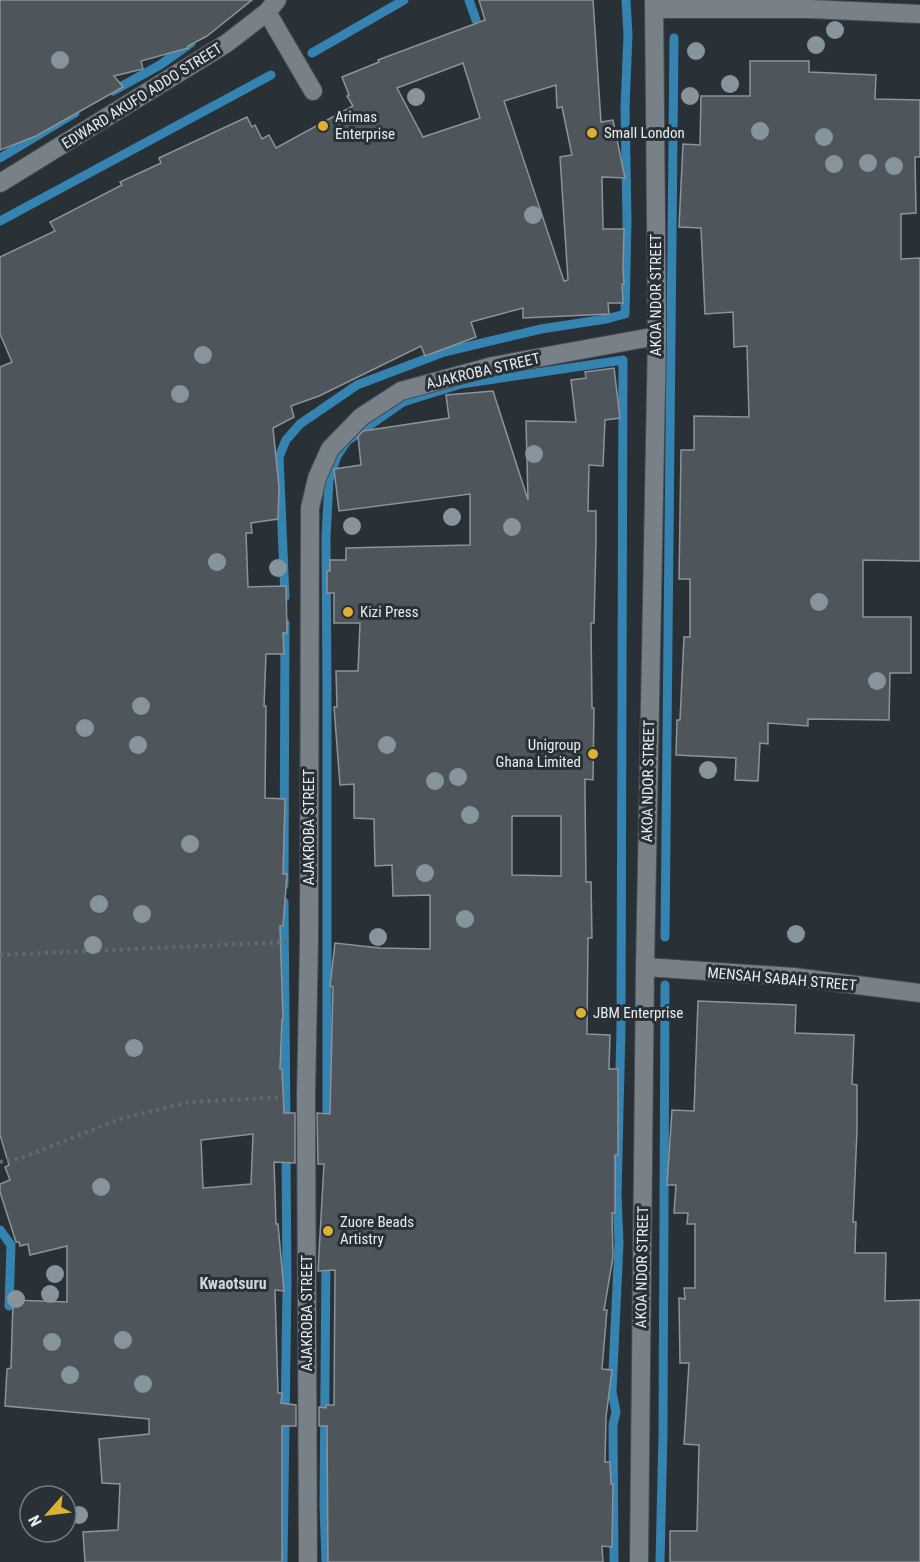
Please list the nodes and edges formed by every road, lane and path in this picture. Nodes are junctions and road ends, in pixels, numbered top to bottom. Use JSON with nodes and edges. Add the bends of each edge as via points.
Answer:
{"nodes":[{"id":1,"x":654,"y":4,"type":"edge"},
{"id":2,"x":272,"y":6,"type":"edge"},
{"id":3,"x":920,"y":14,"type":"edge"},
{"id":4,"x":313,"y":91,"type":"dead end"},
{"id":5,"x":0,"y":183,"type":"edge"},
{"id":6,"x":657,"y":336,"type":"junction"},
{"id":7,"x":309,"y":942,"type":"junction"},
{"id":8,"x":0,"y":955,"type":"edge"},
{"id":9,"x":645,"y":967,"type":"junction"},
{"id":10,"x":920,"y":993,"type":"edge"},
{"id":11,"x":306,"y":1095,"type":"junction"},
{"id":12,"x":0,"y":1162,"type":"edge"},
{"id":13,"x":308,"y":1562,"type":"edge"},
{"id":14,"x":639,"y":1562,"type":"edge"}],
"edges":[{"from":1,"to":3,"type":"street"},
{"from":1,"to":6,"type":"street","name":"AKOA NDOR STREET"},
{"from":2,"to":4,"type":"street"},
{"from":2,"to":5,"type":"street","name":"EDWARD AKUFO ADDO STREET","via":[[227,43]]},
{"from":6,"to":7,"type":"street","name":"AJAKROBA STREET","via":[[493,366],[401,390],[361,417],[330,449],[317,478],[310,508]]},
{"from":6,"to":9,"type":"street","name":"AKOA NDOR STREET"},
{"from":7,"to":8,"type":"path"},
{"from":7,"to":11,"type":"street","name":"AJAKROBA STREET"},
{"from":9,"to":10,"type":"street","name":"MENSAH SABAH STREET","via":[[794,977]]},
{"from":9,"to":14,"type":"street","name":"AKOA NDOR STREET"},
{"from":11,"to":12,"type":"path","via":[[190,1102],[123,1118],[21,1158]]},
{"from":11,"to":13,"type":"street","name":"AJAKROBA STREET"}]}
